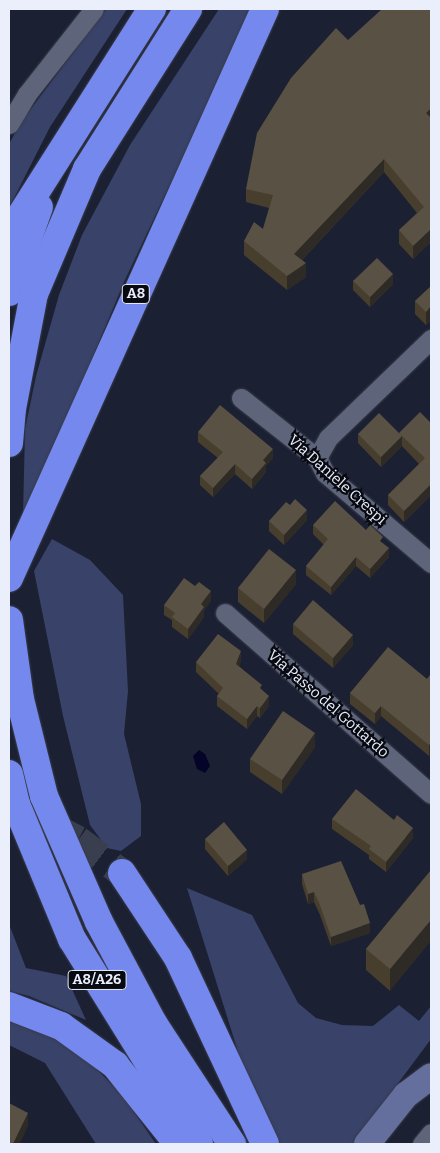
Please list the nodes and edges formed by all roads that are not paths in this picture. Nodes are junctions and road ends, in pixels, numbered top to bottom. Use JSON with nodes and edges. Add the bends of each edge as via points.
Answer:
{"nodes":[{"id":1,"x":94,"y":9,"type":"edge"},
{"id":2,"x":152,"y":9,"type":"edge"},
{"id":3,"x":188,"y":9,"type":"edge"},
{"id":4,"x":265,"y":9,"type":"edge"},
{"id":5,"x":9,"y":124,"type":"edge"},
{"id":6,"x":56,"y":156,"type":"junction"},
{"id":7,"x":9,"y":234,"type":"edge"},
{"id":8,"x":9,"y":292,"type":"edge"},
{"id":9,"x":431,"y":339,"type":"edge"},
{"id":10,"x":241,"y":398,"type":"dead end"},
{"id":11,"x":9,"y":443,"type":"edge"},
{"id":12,"x":317,"y":458,"type":"junction"},
{"id":13,"x":431,"y":563,"type":"edge"},
{"id":14,"x":9,"y":578,"type":"edge"},
{"id":15,"x":225,"y":614,"type":"dead end"},
{"id":16,"x":9,"y":620,"type":"edge"},
{"id":17,"x":9,"y":774,"type":"edge"},
{"id":18,"x":431,"y":794,"type":"edge"},
{"id":19,"x":122,"y":873,"type":"tunnel mouth"},
{"id":20,"x":9,"y":1006,"type":"edge"},
{"id":21,"x":431,"y":1077,"type":"edge"},
{"id":22,"x":431,"y":1133,"type":"edge"},
{"id":23,"x":178,"y":1144,"type":"edge"},
{"id":24,"x":199,"y":1144,"type":"edge"},
{"id":25,"x":232,"y":1144,"type":"edge"},
{"id":26,"x":265,"y":1144,"type":"edge"},
{"id":27,"x":367,"y":1144,"type":"edge"},
{"id":28,"x":389,"y":1144,"type":"edge"},
{"id":29,"x":422,"y":1144,"type":"edge"}],
"edges":[{"from":1,"to":5,"type":"street","via":[[27,94]]},
{"from":2,"to":6,"type":"highway"},
{"from":3,"to":11,"type":"highway","via":[[87,170],[34,294],[12,409]]},
{"from":4,"to":14,"type":"highway","number":"A8"},
{"from":6,"to":7,"type":"highway"},
{"from":6,"to":8,"type":"highway"},
{"from":9,"to":12,"type":"street","via":[[328,438]]},
{"from":10,"to":12,"type":"street","name":"Via Daniele Crespi"},
{"from":12,"to":13,"type":"street","name":"Via Daniele Crespi","via":[[325,473]]},
{"from":15,"to":18,"type":"street","name":"Via Passo del Gottardo"},
{"from":16,"to":25,"type":"highway","via":[[20,699],[44,796],[99,922],[149,1015]]},
{"from":17,"to":24,"type":"highway","number":"A8/A26","via":[[16,804],[72,939]]},
{"from":19,"to":26,"type":"highway","via":[[178,958]]},
{"from":20,"to":23,"type":"highway","via":[[61,1026],[114,1065]]},
{"from":21,"to":27,"type":"main road","via":[[406,1094]]},
{"from":21,"to":28,"type":"main road"},
{"from":22,"to":29,"type":"street"}]}
